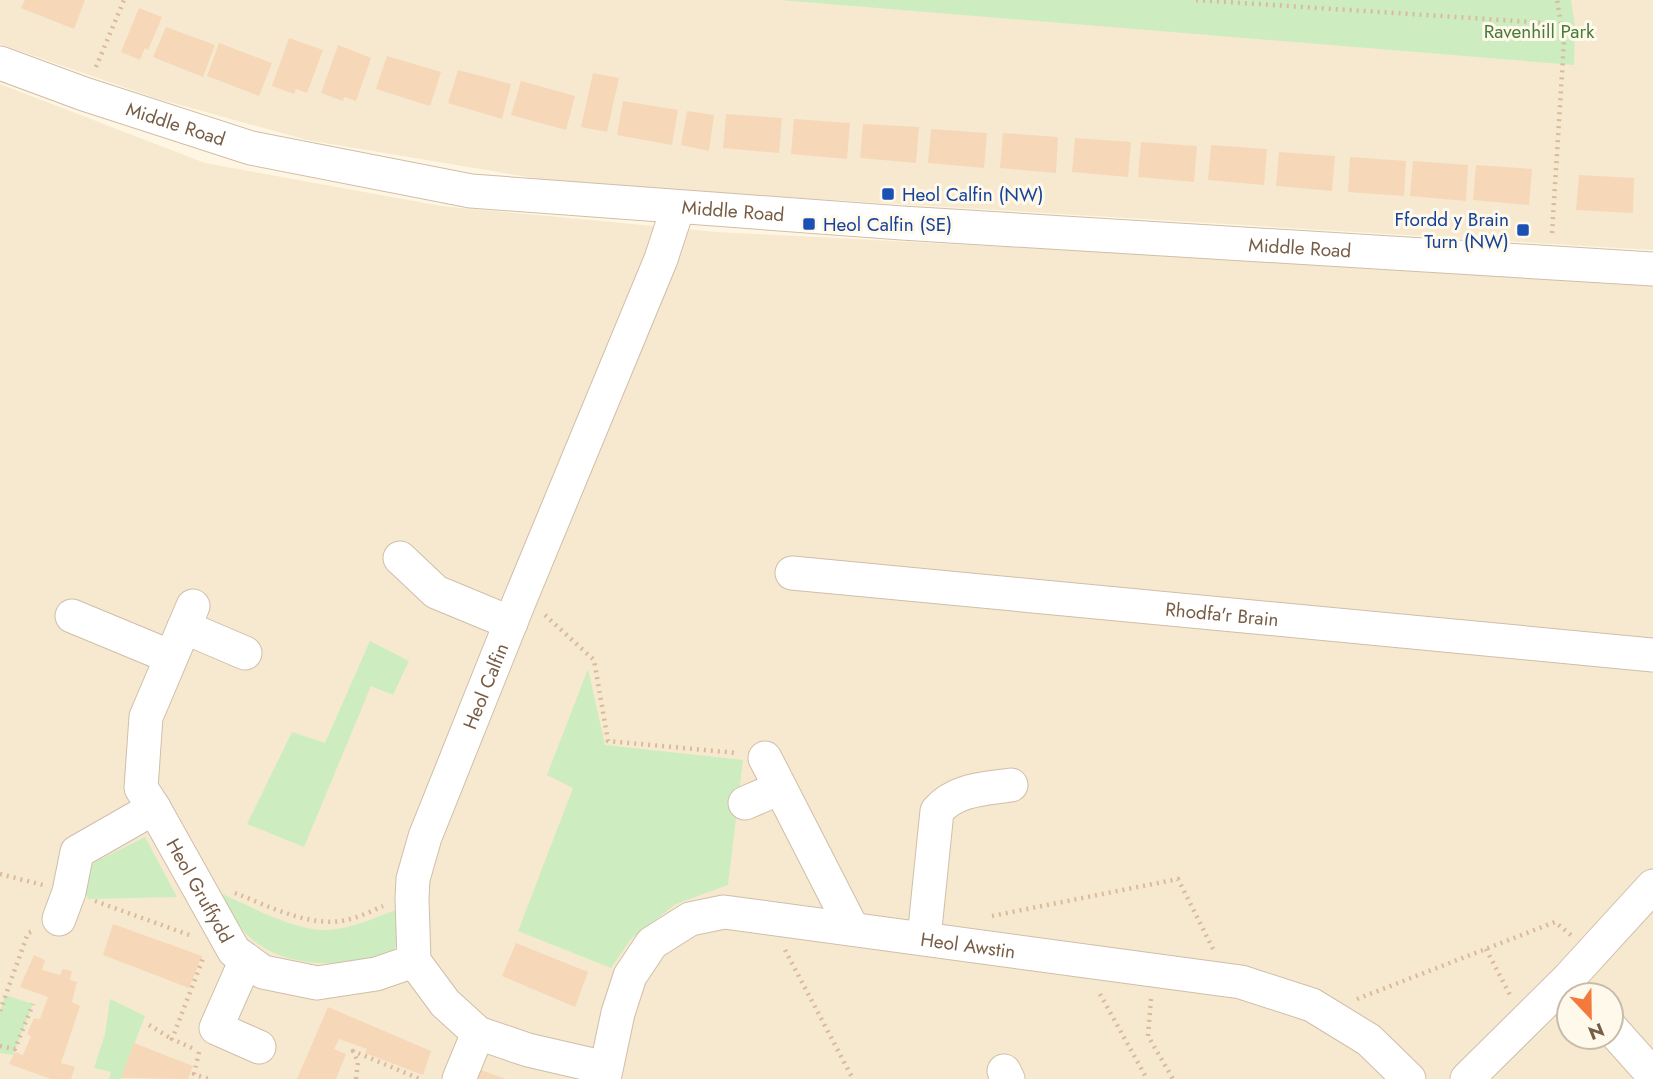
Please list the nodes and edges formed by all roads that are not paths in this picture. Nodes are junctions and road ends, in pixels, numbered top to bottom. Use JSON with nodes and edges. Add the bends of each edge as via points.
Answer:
{"nodes":[{"id":1,"x":0,"y":62,"type":"edge"},
{"id":2,"x":678,"y":206,"type":"junction"},
{"id":3,"x":1653,"y":269,"type":"edge"},
{"id":4,"x":401,"y":558,"type":"dead end"},
{"id":5,"x":792,"y":573,"type":"dead end"},
{"id":6,"x":515,"y":613,"type":"junction"},
{"id":7,"x":72,"y":616,"type":"dead end"},
{"id":8,"x":182,"y":630,"type":"junction"},
{"id":9,"x":244,"y":653,"type":"dead end"},
{"id":10,"x":1653,"y":655,"type":"edge"},
{"id":11,"x":765,"y":758,"type":"road end"},
{"id":12,"x":1011,"y":785,"type":"dead end"},
{"id":13,"x":780,"y":788,"type":"junction"},
{"id":14,"x":745,"y":803,"type":"dead end"},
{"id":15,"x":155,"y":807,"type":"junction"},
{"id":16,"x":1653,"y":886,"type":"edge"},
{"id":17,"x":64,"y":906,"type":"road end"},
{"id":18,"x":852,"y":928,"type":"junction"},
{"id":19,"x":924,"y":938,"type":"junction"},
{"id":20,"x":240,"y":956,"type":"junction"},
{"id":21,"x":414,"y":961,"type":"junction"},
{"id":22,"x":1578,"y":981,"type":"edge"},
{"id":23,"x":1555,"y":1001,"type":"edge"},
{"id":24,"x":478,"y":1033,"type":"junction"},
{"id":25,"x":1625,"y":1044,"type":"edge"},
{"id":26,"x":258,"y":1047,"type":"dead end"},
{"id":27,"x":605,"y":1074,"type":"edge"},
{"id":28,"x":1653,"y":1075,"type":"edge"},
{"id":29,"x":458,"y":1079,"type":"edge"},
{"id":30,"x":1409,"y":1079,"type":"edge"},
{"id":31,"x":1467,"y":1079,"type":"edge"}],
"edges":[{"from":1,"to":2,"type":"street","name":"Middle Road","via":[[251,148],[458,189]]},
{"from":2,"to":3,"type":"street","name":"Middle Road"},
{"from":2,"to":6,"type":"street","name":"Heol Calfin","via":[[661,258]]},
{"from":4,"to":6,"type":"street","via":[[436,592]]},
{"from":5,"to":10,"type":"street","name":"Rhodfa'r Brain"},
{"from":6,"to":21,"type":"street","name":"Heol Calfin","via":[[413,879]]},
{"from":7,"to":8,"type":"street"},
{"from":8,"to":9,"type":"street"},
{"from":8,"to":15,"type":"street","name":"Heol Gruffydd","via":[[146,717],[141,788]]},
{"from":11,"to":13,"type":"street"},
{"from":12,"to":19,"type":"street","via":[[956,796],[937,811]]},
{"from":13,"to":14,"type":"street"},
{"from":13,"to":18,"type":"street"},
{"from":15,"to":17,"type":"street","via":[[76,852]]},
{"from":15,"to":20,"type":"street","name":"Heol Gruffydd"},
{"from":16,"to":22,"type":"street","via":[[1593,952]]},
{"from":18,"to":19,"type":"street","name":"Heol Awstin"},
{"from":18,"to":27,"type":"street","name":"Heol Awstin","via":[[724,912],[690,919],[652,943],[630,976]]},
{"from":19,"to":30,"type":"street","name":"Heol Awstin","via":[[1230,981],[1312,1005],[1369,1040]]},
{"from":20,"to":21,"type":"street","name":"Heol Gruffydd","via":[[262,972],[317,984],[376,974]]},
{"from":20,"to":26,"type":"street","via":[[216,1028]]},
{"from":21,"to":24,"type":"street","via":[[445,1003]]},
{"from":23,"to":31,"type":"street","via":[[1524,1023]]},
{"from":24,"to":27,"type":"street"},
{"from":24,"to":29,"type":"street"},
{"from":25,"to":28,"type":"street"}]}
